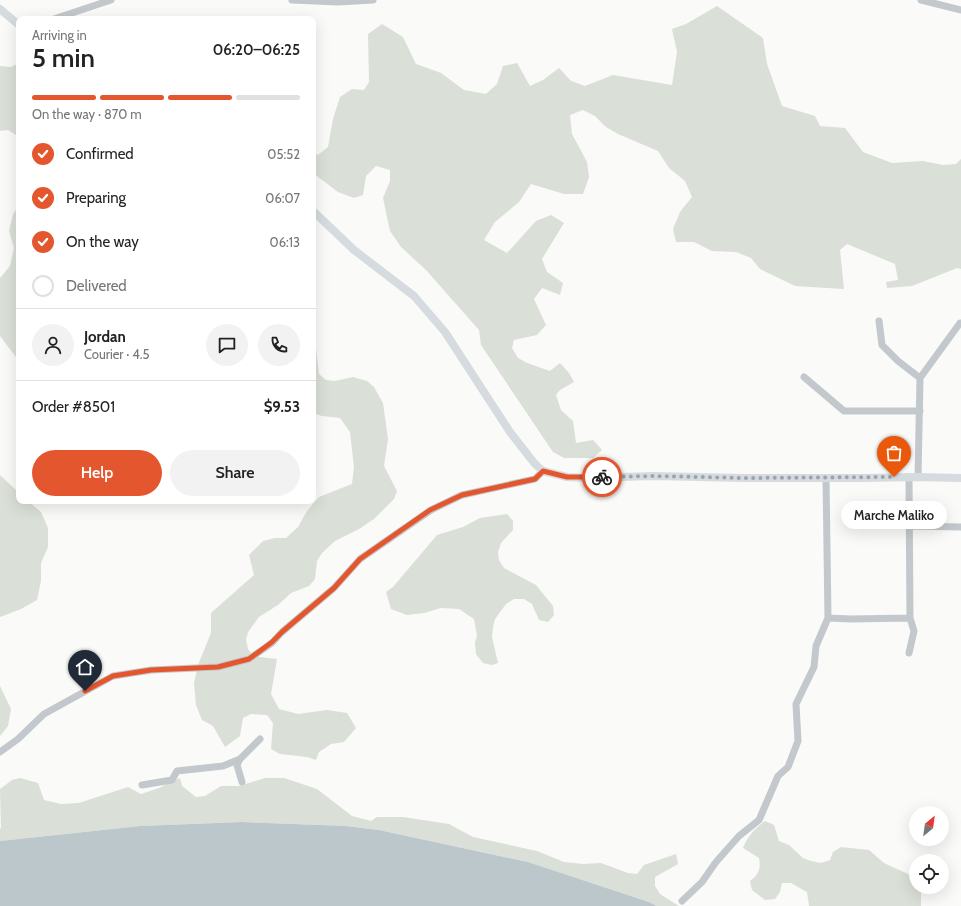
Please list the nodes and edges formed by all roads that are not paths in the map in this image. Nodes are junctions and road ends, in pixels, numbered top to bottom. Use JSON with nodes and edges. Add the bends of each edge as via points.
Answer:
{"nodes":[{"id":1,"x":111,"y":0,"type":"edge"},
{"id":2,"x":292,"y":0,"type":"edge"},
{"id":3,"x":373,"y":0,"type":"edge"},
{"id":4,"x":921,"y":0,"type":"edge"},
{"id":5,"x":0,"y":9,"type":"edge"},
{"id":6,"x":961,"y":10,"type":"edge"},
{"id":7,"x":63,"y":16,"type":"edge"},
{"id":8,"x":16,"y":22,"type":"edge"},
{"id":9,"x":316,"y":214,"type":"edge"},
{"id":10,"x":879,"y":321,"type":"dead end"},
{"id":11,"x":961,"y":323,"type":"edge"},
{"id":12,"x":804,"y":377,"type":"dead end"},
{"id":13,"x":920,"y":378,"type":"junction"},
{"id":14,"x":920,"y":411,"type":"junction"},
{"id":15,"x":543,"y":471,"type":"junction"},
{"id":16,"x":909,"y":477,"type":"junction"},
{"id":17,"x":918,"y":477,"type":"junction"},
{"id":18,"x":826,"y":478,"type":"junction"},
{"id":19,"x":961,"y":478,"type":"edge"},
{"id":20,"x":908,"y":526,"type":"junction"},
{"id":21,"x":961,"y":527,"type":"edge"},
{"id":22,"x":828,"y":618,"type":"junction"},
{"id":23,"x":910,"y":618,"type":"junction"},
{"id":24,"x":909,"y":653,"type":"dead end"},
{"id":25,"x":260,"y":739,"type":"dead end"},
{"id":26,"x":0,"y":752,"type":"edge"},
{"id":27,"x":240,"y":758,"type":"junction"},
{"id":28,"x":242,"y":782,"type":"dead end"},
{"id":29,"x":142,"y":785,"type":"dead end"},
{"id":30,"x":682,"y":901,"type":"dead end"}],
"edges":[{"from":1,"to":7,"type":"street"},
{"from":2,"to":3,"type":"street"},
{"from":4,"to":6,"type":"street"},
{"from":5,"to":8,"type":"main road"},
{"from":9,"to":15,"type":"main road","via":[[354,250],[420,301],[445,332],[510,432]]},
{"from":10,"to":13,"type":"street","via":[[882,345]]},
{"from":11,"to":13,"type":"street"},
{"from":12,"to":14,"type":"street","via":[[844,411]]},
{"from":13,"to":14,"type":"street"},
{"from":14,"to":17,"type":"street"},
{"from":15,"to":18,"type":"main road","via":[[585,478]]},
{"from":15,"to":26,"type":"street","via":[[535,479],[462,495],[430,510],[360,559],[334,588],[249,659],[218,667],[151,670],[113,676],[44,714]]},
{"from":16,"to":17,"type":"main road"},
{"from":16,"to":18,"type":"main road"},
{"from":16,"to":20,"type":"street"},
{"from":17,"to":19,"type":"main road"},
{"from":18,"to":22,"type":"street"},
{"from":20,"to":21,"type":"street"},
{"from":20,"to":23,"type":"street"},
{"from":22,"to":23,"type":"street"},
{"from":22,"to":30,"type":"street","via":[[816,646],[814,667],[796,704],[798,741],[788,767],[778,776],[759,820],[740,836],[702,882]]},
{"from":23,"to":24,"type":"street","via":[[914,631]]},
{"from":25,"to":27,"type":"street"},
{"from":27,"to":28,"type":"street","via":[[237,765]]},
{"from":27,"to":29,"type":"street","via":[[223,766],[177,771],[172,780]]}]}
